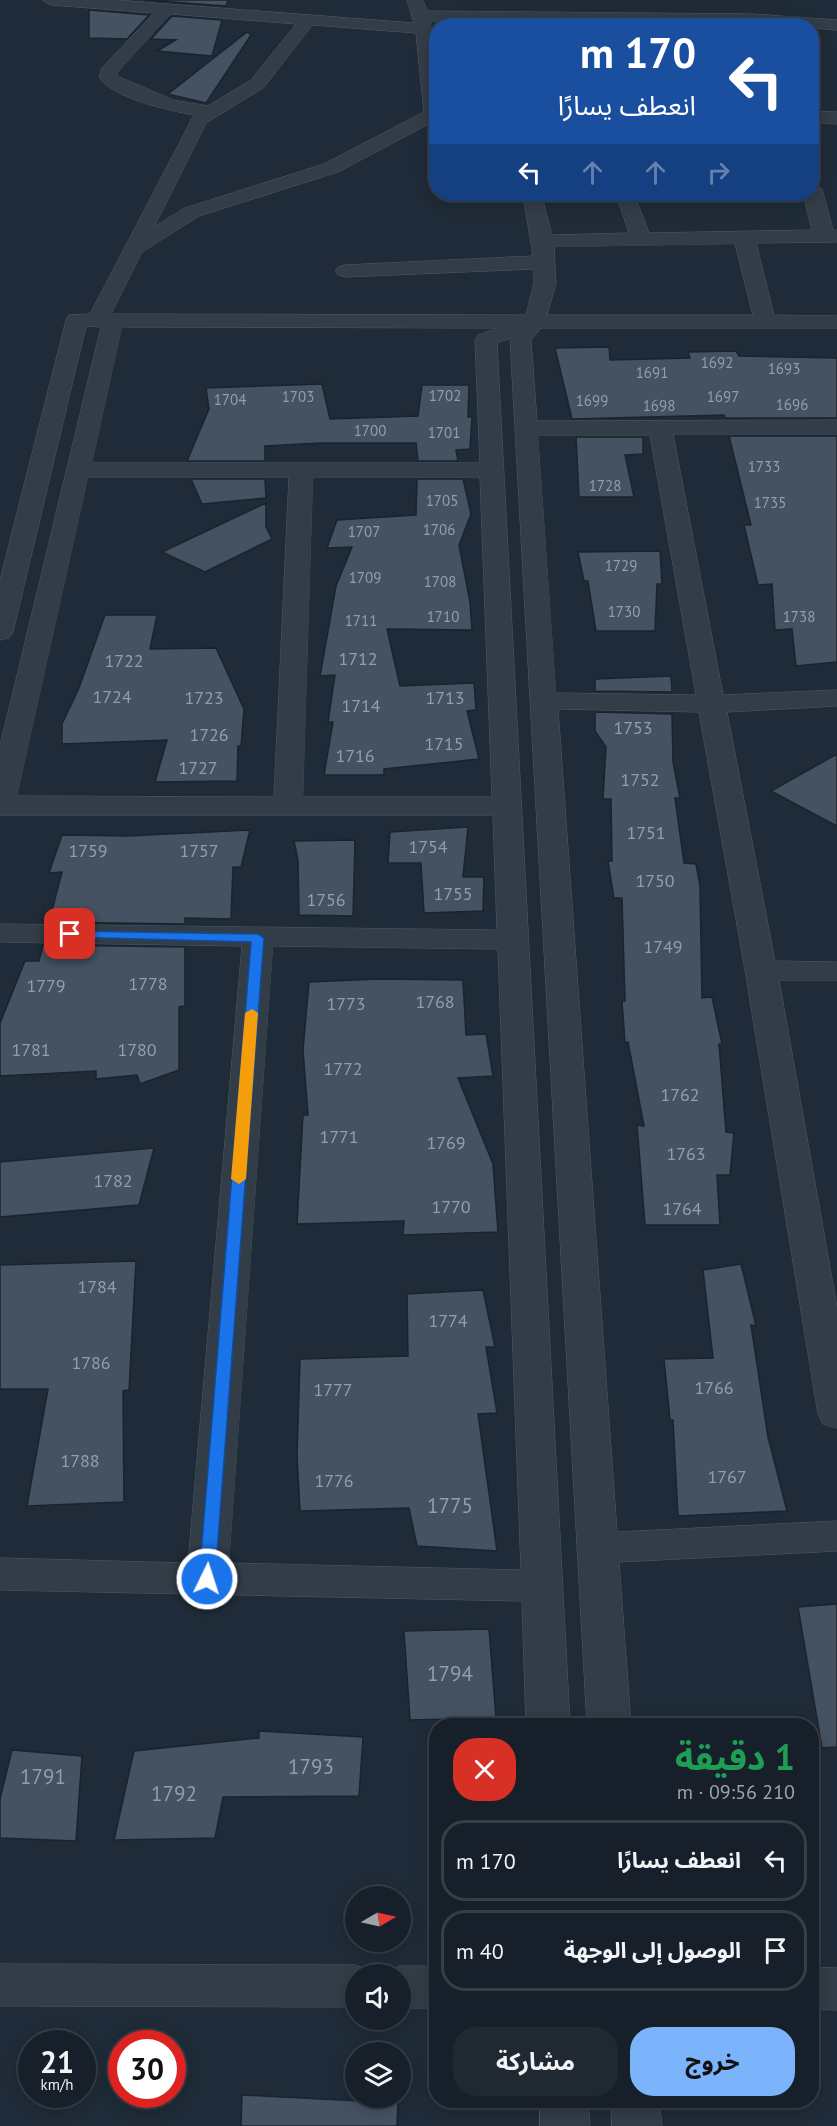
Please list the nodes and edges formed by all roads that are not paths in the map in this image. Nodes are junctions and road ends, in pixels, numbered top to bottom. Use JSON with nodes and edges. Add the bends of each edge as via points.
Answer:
{"nodes":[{"id":1,"x":51,"y":0,"type":"edge"},
{"id":2,"x":265,"y":0,"type":"edge"},
{"id":3,"x":551,"y":0,"type":"edge"},
{"id":4,"x":735,"y":0,"type":"edge"},
{"id":5,"x":166,"y":10,"type":"junction"},
{"id":6,"x":420,"y":15,"type":"edge"},
{"id":7,"x":256,"y":16,"type":"junction"},
{"id":8,"x":488,"y":18,"type":"edge"},
{"id":9,"x":556,"y":18,"type":"edge"},
{"id":10,"x":751,"y":18,"type":"edge"},
{"id":11,"x":308,"y":20,"type":"junction"},
{"id":12,"x":819,"y":24,"type":"edge"},
{"id":13,"x":837,"y":25,"type":"edge"},
{"id":14,"x":429,"y":74,"type":"edge"},
{"id":15,"x":210,"y":112,"type":"junction"},
{"id":16,"x":429,"y":117,"type":"edge"},
{"id":17,"x":819,"y":117,"type":"edge"},
{"id":18,"x":837,"y":118,"type":"edge"},
{"id":19,"x":533,"y":201,"type":"edge"},
{"id":20,"x":627,"y":201,"type":"edge"},
{"id":21,"x":817,"y":201,"type":"edge"},
{"id":22,"x":830,"y":236,"type":"edge"},
{"id":23,"x":744,"y":237,"type":"junction"},
{"id":24,"x":641,"y":239,"type":"junction"},
{"id":25,"x":132,"y":249,"type":"junction"},
{"id":26,"x":543,"y":251,"type":"junction"},
{"id":27,"x":345,"y":271,"type":"dead end"},
{"id":28,"x":765,"y":322,"type":"junction"},
{"id":29,"x":837,"y":322,"type":"edge"},
{"id":30,"x":106,"y":326,"type":"junction"},
{"id":31,"x":527,"y":330,"type":"junction"},
{"id":32,"x":486,"y":340,"type":"junction"},
{"id":33,"x":837,"y":340,"type":"edge"},
{"id":34,"x":837,"y":427,"type":"edge"},
{"id":35,"x":526,"y":428,"type":"junction"},
{"id":36,"x":660,"y":428,"type":"junction"},
{"id":37,"x":79,"y":470,"type":"junction"},
{"id":38,"x":492,"y":470,"type":"junction"},
{"id":39,"x":301,"y":471,"type":"junction"},
{"id":40,"x":0,"y":632,"type":"edge"},
{"id":41,"x":837,"y":698,"type":"edge"},
{"id":42,"x":543,"y":701,"type":"junction"},
{"id":43,"x":713,"y":704,"type":"junction"},
{"id":44,"x":0,"y":806,"type":"edge"},
{"id":45,"x":288,"y":806,"type":"junction"},
{"id":46,"x":507,"y":806,"type":"junction"},
{"id":47,"x":0,"y":933,"type":"edge"},
{"id":48,"x":258,"y":938,"type":"junction"},
{"id":49,"x":512,"y":940,"type":"junction"},
{"id":50,"x":761,"y":970,"type":"junction"},
{"id":51,"x":837,"y":971,"type":"edge"},
{"id":52,"x":837,"y":1414,"type":"edge"},
{"id":53,"x":837,"y":1536,"type":"edge"},
{"id":54,"x":596,"y":1548,"type":"junction"},
{"id":55,"x":0,"y":1574,"type":"edge"},
{"id":56,"x":207,"y":1579,"type":"junction"},
{"id":57,"x":542,"y":1586,"type":"junction"},
{"id":58,"x":548,"y":1718,"type":"edge"},
{"id":59,"x":608,"y":1718,"type":"edge"},
{"id":60,"x":0,"y":1985,"type":"edge"},
{"id":61,"x":345,"y":1986,"type":"edge"},
{"id":62,"x":411,"y":1987,"type":"edge"},
{"id":63,"x":429,"y":1987,"type":"edge"},
{"id":64,"x":819,"y":1988,"type":"edge"},
{"id":65,"x":837,"y":1989,"type":"edge"},
{"id":66,"x":564,"y":2108,"type":"edge"},
{"id":67,"x":636,"y":2108,"type":"edge"},
{"id":68,"x":565,"y":2126,"type":"edge"},
{"id":69,"x":637,"y":2126,"type":"edge"}],
"edges":[{"from":1,"to":5,"type":"street"},
{"from":2,"to":7,"type":"street"},
{"from":3,"to":9,"type":"street"},
{"from":4,"to":10,"type":"street"},
{"from":5,"to":7,"type":"street"},
{"from":5,"to":15,"type":"street","via":[[108,72],[108,77],[112,83],[169,105]]},
{"from":6,"to":8,"type":"street"},
{"from":6,"to":11,"type":"street"},
{"from":6,"to":14,"type":"street"},
{"from":7,"to":11,"type":"street"},
{"from":11,"to":15,"type":"street","via":[[257,84]]},
{"from":12,"to":13,"type":"street"},
{"from":15,"to":25,"type":"street","via":[[198,120]]},
{"from":16,"to":25,"type":"street","via":[[331,168],[192,212]]},
{"from":17,"to":18,"type":"street"},
{"from":19,"to":26,"type":"street"},
{"from":20,"to":24,"type":"street"},
{"from":21,"to":22,"type":"street"},
{"from":22,"to":23,"type":"street"},
{"from":23,"to":24,"type":"street"},
{"from":23,"to":28,"type":"street"},
{"from":24,"to":26,"type":"street"},
{"from":25,"to":30,"type":"street"},
{"from":26,"to":27,"type":"street"},
{"from":26,"to":31,"type":"street","via":[[545,283]]},
{"from":28,"to":29,"type":"street"},
{"from":28,"to":31,"type":"street"},
{"from":30,"to":31,"type":"street"},
{"from":30,"to":32,"type":"street"},
{"from":30,"to":37,"type":"street"},
{"from":30,"to":40,"type":"street","via":[[77,320]]},
{"from":31,"to":32,"type":"street"},
{"from":31,"to":33,"type":"street"},
{"from":31,"to":35,"type":"street"},
{"from":32,"to":38,"type":"street"},
{"from":34,"to":36,"type":"street"},
{"from":35,"to":36,"type":"street"},
{"from":35,"to":42,"type":"street"},
{"from":36,"to":43,"type":"street"},
{"from":37,"to":39,"type":"street"},
{"from":37,"to":44,"type":"street"},
{"from":38,"to":39,"type":"street"},
{"from":38,"to":46,"type":"street"},
{"from":39,"to":45,"type":"street"},
{"from":41,"to":43,"type":"street"},
{"from":42,"to":43,"type":"street"},
{"from":42,"to":54,"type":"street"},
{"from":43,"to":50,"type":"street"},
{"from":44,"to":45,"type":"street"},
{"from":45,"to":46,"type":"street"},
{"from":46,"to":49,"type":"street"},
{"from":47,"to":48,"type":"street"},
{"from":48,"to":49,"type":"street"},
{"from":48,"to":56,"type":"street"},
{"from":49,"to":57,"type":"street"},
{"from":50,"to":51,"type":"street"},
{"from":50,"to":52,"type":"street"},
{"from":53,"to":54,"type":"street"},
{"from":54,"to":59,"type":"street"},
{"from":55,"to":56,"type":"street"},
{"from":56,"to":57,"type":"street"},
{"from":57,"to":58,"type":"street"},
{"from":60,"to":61,"type":"street"},
{"from":62,"to":63,"type":"street"},
{"from":64,"to":65,"type":"street"},
{"from":66,"to":68,"type":"street"},
{"from":67,"to":69,"type":"street"}]}
